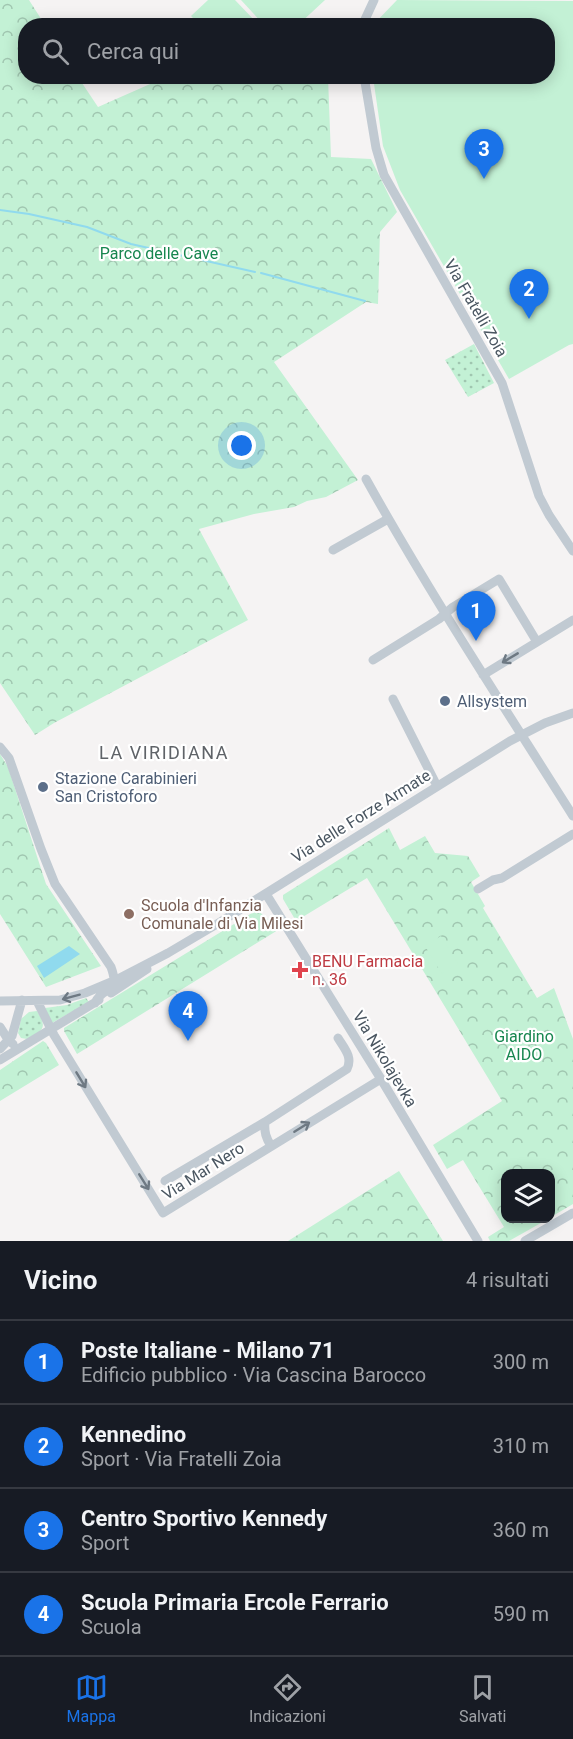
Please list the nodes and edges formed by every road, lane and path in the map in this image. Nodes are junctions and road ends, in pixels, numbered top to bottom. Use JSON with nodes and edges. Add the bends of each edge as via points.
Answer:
{"nodes":[{"id":1,"x":374,"y":0,"type":"edge"},
{"id":2,"x":365,"y":18,"type":"edge"},
{"id":3,"x":365,"y":84,"type":"edge"},
{"id":4,"x":366,"y":479,"type":"dead end"},
{"id":5,"x":388,"y":519,"type":"junction"},
{"id":6,"x":333,"y":550,"type":"dead end"},
{"id":7,"x":573,"y":551,"type":"edge"},
{"id":8,"x":446,"y":613,"type":"junction"},
{"id":9,"x":573,"y":620,"type":"edge"},
{"id":10,"x":537,"y":642,"type":"junction"},
{"id":11,"x":373,"y":660,"type":"dead end"},
{"id":12,"x":483,"y":675,"type":"junction"},
{"id":13,"x":393,"y":699,"type":"dead end"},
{"id":14,"x":573,"y":713,"type":"edge"},
{"id":15,"x":521,"y":735,"type":"junction"},
{"id":16,"x":0,"y":747,"type":"edge"},
{"id":17,"x":437,"y":786,"type":"junction"},
{"id":18,"x":573,"y":816,"type":"edge"},
{"id":19,"x":573,"y":834,"type":"edge"},
{"id":20,"x":478,"y":889,"type":"dead end"},
{"id":21,"x":266,"y":894,"type":"junction"},
{"id":22,"x":168,"y":953,"type":"junction"},
{"id":23,"x":107,"y":959,"type":"junction"},
{"id":24,"x":116,"y":980,"type":"junction"},
{"id":25,"x":102,"y":986,"type":"junction"},
{"id":26,"x":22,"y":1000,"type":"junction"},
{"id":27,"x":0,"y":1001,"type":"edge"},
{"id":28,"x":37,"y":1001,"type":"junction"},
{"id":29,"x":95,"y":1003,"type":"junction"},
{"id":30,"x":0,"y":1027,"type":"edge"},
{"id":31,"x":51,"y":1030,"type":"junction"},
{"id":32,"x":338,"y":1038,"type":"dead end"},
{"id":33,"x":9,"y":1041,"type":"junction"},
{"id":34,"x":22,"y":1047,"type":"junction"},
{"id":35,"x":0,"y":1048,"type":"edge"},
{"id":36,"x":0,"y":1060,"type":"edge"},
{"id":37,"x":381,"y":1079,"type":"junction"},
{"id":38,"x":265,"y":1122,"type":"junction"},
{"id":39,"x":271,"y":1146,"type":"junction"},
{"id":40,"x":165,"y":1181,"type":"dead end"},
{"id":41,"x":573,"y":1213,"type":"edge"},
{"id":42,"x":478,"y":1241,"type":"edge"},
{"id":43,"x":525,"y":1241,"type":"edge"}],
"edges":[{"from":1,"to":2,"type":"street"},
{"from":3,"to":7,"type":"street","name":"Via Fratelli Zoia","via":[[384,175],[502,383],[539,496]]},
{"from":4,"to":5,"type":"street"},
{"from":5,"to":6,"type":"street"},
{"from":5,"to":8,"type":"street"},
{"from":8,"to":10,"type":"street","via":[[499,579]]},
{"from":8,"to":11,"type":"street"},
{"from":8,"to":12,"type":"street"},
{"from":9,"to":10,"type":"street"},
{"from":10,"to":12,"type":"street","one_way":true},
{"from":12,"to":15,"type":"street"},
{"from":13,"to":17,"type":"street"},
{"from":14,"to":15,"type":"street","name":"Via delle Forze Armate"},
{"from":15,"to":17,"type":"street","name":"Via delle Forze Armate"},
{"from":15,"to":18,"type":"street"},
{"from":16,"to":23,"type":"street","via":[[9,758],[55,884]]},
{"from":17,"to":21,"type":"street","name":"Via delle Forze Armate"},
{"from":19,"to":20,"type":"street","via":[[502,879]]},
{"from":21,"to":22,"type":"street","name":"Via delle Forze Armate"},
{"from":21,"to":37,"type":"street","name":"Via Nikolajevka"},
{"from":22,"to":24,"type":"street","name":"Via delle Forze Armate"},
{"from":22,"to":29,"type":"street","name":"Via delle Forze Armate"},
{"from":23,"to":24,"type":"street"},
{"from":23,"to":25,"type":"street","via":[[108,975]]},
{"from":24,"to":25,"type":"street","name":"Via delle Forze Armate"},
{"from":24,"to":29,"type":"street"},
{"from":25,"to":28,"type":"street","name":"Via delle Forze Armate","one_way":true,"via":[[60,1000]]},
{"from":26,"to":27,"type":"street","name":"Via delle Forze Armate"},
{"from":26,"to":28,"type":"street","name":"Via delle Forze Armate"},
{"from":26,"to":33,"type":"street"},
{"from":28,"to":31,"type":"street"},
{"from":29,"to":31,"type":"street","name":"Via delle Forze Armate"},
{"from":30,"to":33,"type":"street"},
{"from":31,"to":34,"type":"street","name":"Via delle Forze Armate"},
{"from":31,"to":39,"type":"street","name":"Via Mar Nero","one_way":true,"via":[[163,1213]]},
{"from":32,"to":38,"type":"street","via":[[350,1057],[347,1069]]},
{"from":33,"to":34,"type":"street"},
{"from":33,"to":35,"type":"street"},
{"from":34,"to":36,"type":"street","name":"Via delle Forze Armate"},
{"from":39,"to":37,"type":"street","name":"Via Mar Nero","one_way":true},
{"from":37,"to":42,"type":"street","name":"Via Nikolajevka"},
{"from":38,"to":39,"type":"street"},
{"from":38,"to":40,"type":"street"},
{"from":41,"to":43,"type":"street"}]}
